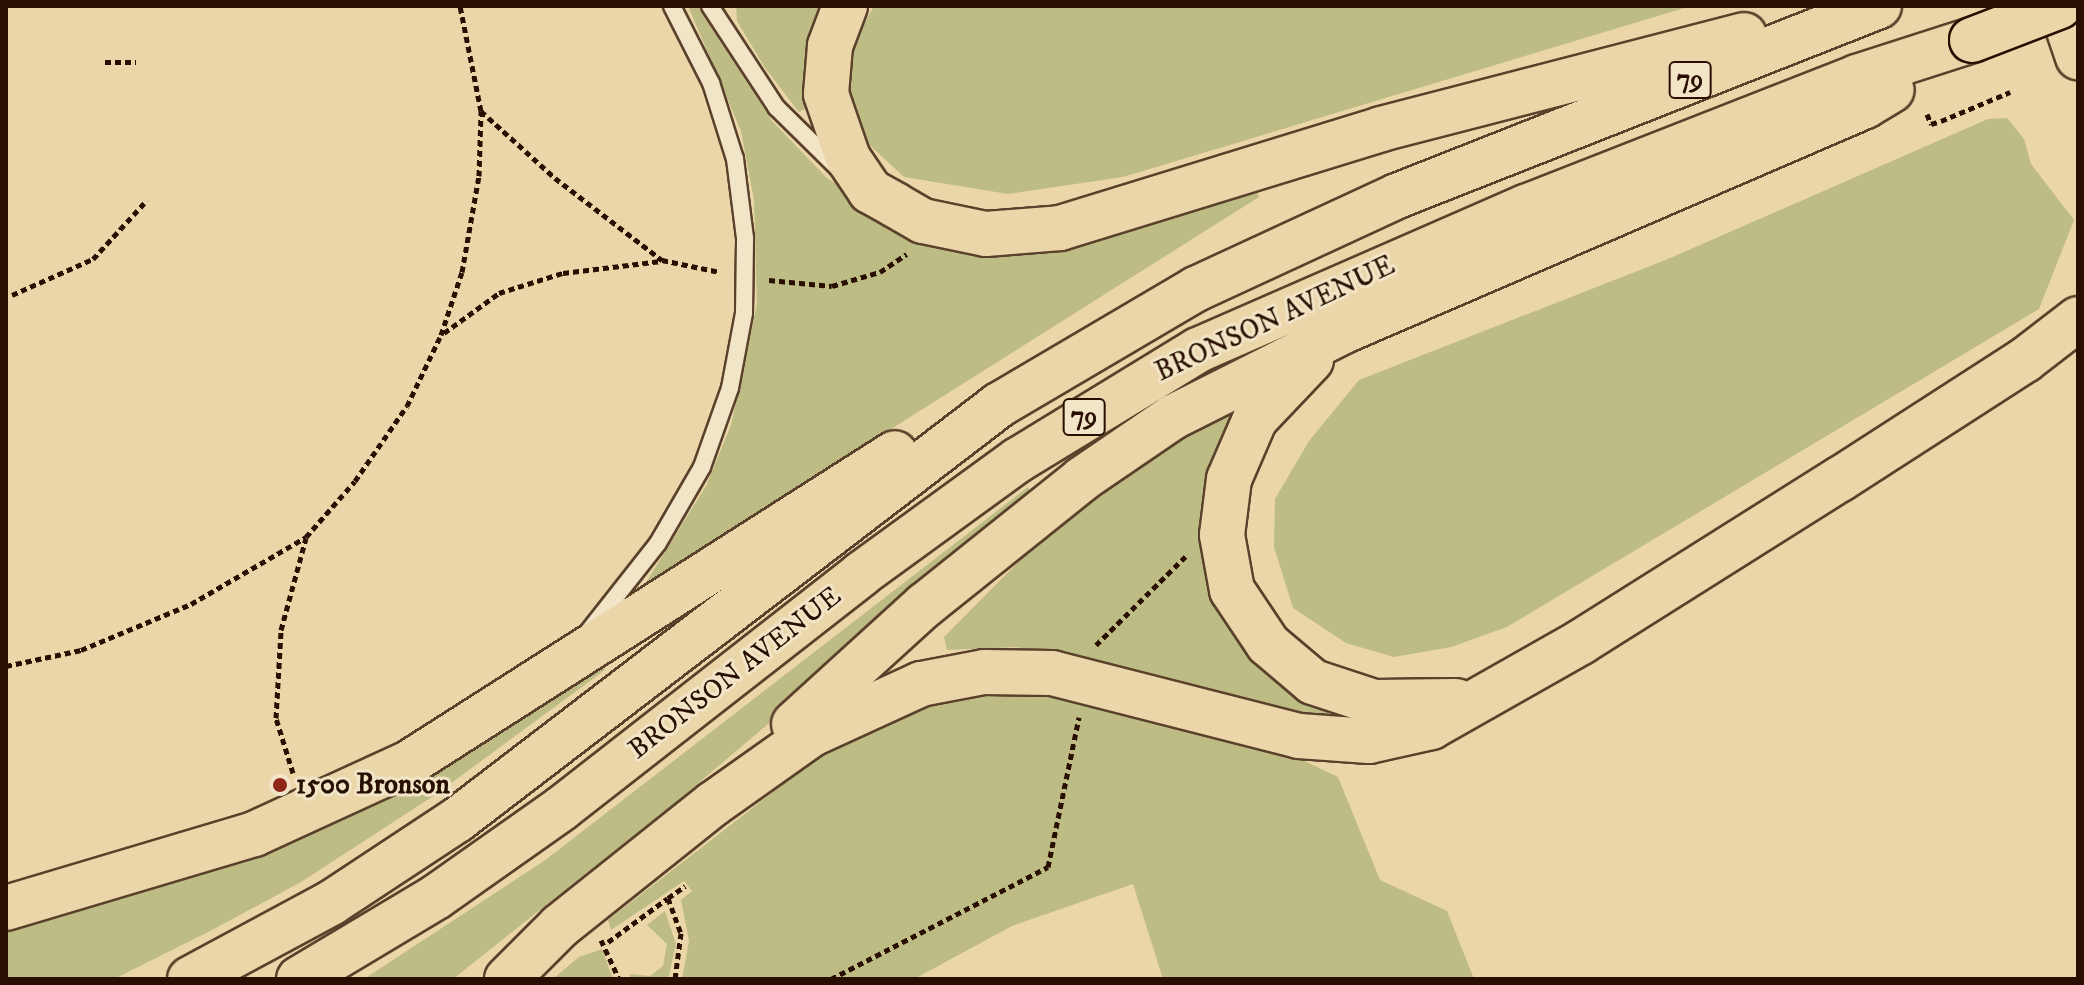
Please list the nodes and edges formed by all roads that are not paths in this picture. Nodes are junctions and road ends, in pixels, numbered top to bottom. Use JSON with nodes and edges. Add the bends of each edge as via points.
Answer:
{"nodes":[{"id":1,"x":672,"y":6,"type":"edge"},
{"id":2,"x":710,"y":6,"type":"edge"},
{"id":3,"x":845,"y":6,"type":"edge"},
{"id":4,"x":1871,"y":6,"type":"edge"},
{"id":5,"x":1879,"y":6,"type":"edge"},
{"id":6,"x":2061,"y":8,"type":"edge"},
{"id":7,"x":1972,"y":40,"type":"junction"},
{"id":8,"x":2078,"y":57,"type":"edge"},
{"id":9,"x":870,"y":191,"type":"junction"},
{"id":10,"x":2074,"y":325,"type":"edge"},
{"id":11,"x":1346,"y":330,"type":"junction"},
{"id":12,"x":999,"y":405,"type":"junction"},
{"id":13,"x":562,"y":666,"type":"junction"},
{"id":14,"x":1475,"y":699,"type":"junction"},
{"id":15,"x":713,"y":804,"type":"junction"},
{"id":16,"x":6,"y":908,"type":"edge"},
{"id":17,"x":560,"y":926,"type":"junction"},
{"id":18,"x":190,"y":979,"type":"edge"},
{"id":19,"x":299,"y":979,"type":"edge"},
{"id":20,"x":483,"y":979,"type":"edge"},
{"id":21,"x":507,"y":979,"type":"edge"}],
"edges":[{"from":1,"to":13,"type":"lane","via":[[725,120],[741,201],[747,277],[730,388],[702,467],[658,543]]},
{"from":2,"to":9,"type":"lane","via":[[776,107],[818,153]]},
{"from":3,"to":9,"type":"highway","via":[[830,46],[826,94],[838,140]]},
{"from":4,"to":9,"type":"highway","via":[[1604,67],[1060,228],[986,234],[923,221]]},
{"from":5,"to":12,"type":"highway","name":"BRONSON AVENUE","number":"79","via":[[1501,154],[1257,257]]},
{"from":6,"to":7,"type":"highway","name":"BRONSON AVENUE","number":"79","bridge":true},
{"from":6,"to":8,"type":"highway"},
{"from":7,"to":11,"type":"highway","via":[[1865,106]]},
{"from":7,"to":19,"type":"highway","name":"BRONSON AVENUE","number":"79","via":[[1857,77],[1526,207],[1198,350],[1018,460],[861,574],[551,816],[436,897]]},
{"from":10,"to":14,"type":"highway","via":[[1581,642]]},
{"from":11,"to":14,"type":"highway","via":[[1276,394],[1240,447],[1229,479],[1222,535],[1232,590],[1268,644],[1313,682],[1374,702]]},
{"from":11,"to":15,"type":"highway","via":[[1173,417],[1082,479],[925,605]]},
{"from":12,"to":13,"type":"highway","via":[[899,450]]},
{"from":12,"to":18,"type":"highway","name":"BRONSON AVENUE","number":"79","via":[[514,779],[331,903]]},
{"from":13,"to":16,"type":"highway","via":[[409,763],[310,809],[171,863]]},
{"from":14,"to":15,"type":"highway","via":[[1431,727],[1369,741],[1337,741],[1299,736],[1087,678],[1015,671],[921,684],[812,734]]},
{"from":15,"to":17,"type":"highway"},
{"from":17,"to":20,"type":"highway"},
{"from":17,"to":21,"type":"highway"}]}
